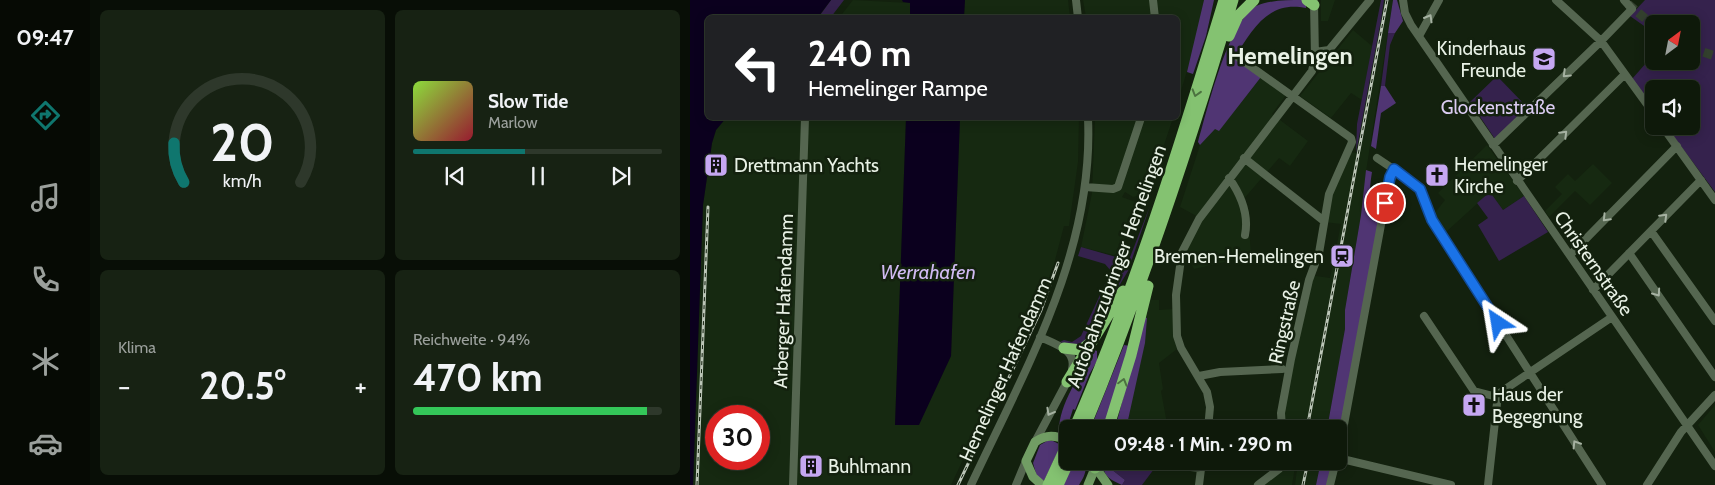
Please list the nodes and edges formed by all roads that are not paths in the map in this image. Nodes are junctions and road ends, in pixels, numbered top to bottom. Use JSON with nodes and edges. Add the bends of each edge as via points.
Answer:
{"nodes":[{"id":1,"x":1076,"y":0,"type":"edge"},
{"id":2,"x":1153,"y":0,"type":"edge"},
{"id":3,"x":1218,"y":0,"type":"edge"},
{"id":4,"x":1224,"y":0,"type":"edge"},
{"id":5,"x":1233,"y":0,"type":"edge"},
{"id":6,"x":1254,"y":0,"type":"edge"},
{"id":7,"x":1370,"y":0,"type":"edge"},
{"id":8,"x":1403,"y":0,"type":"edge"},
{"id":9,"x":1439,"y":0,"type":"edge"},
{"id":10,"x":1556,"y":0,"type":"edge"},
{"id":11,"x":1624,"y":0,"type":"edge"},
{"id":12,"x":1311,"y":2,"type":"edge"},
{"id":13,"x":1078,"y":15,"type":"edge"},
{"id":14,"x":1155,"y":15,"type":"edge"},
{"id":15,"x":1418,"y":36,"type":"junction"},
{"id":16,"x":1601,"y":41,"type":"junction"},
{"id":17,"x":1210,"y":46,"type":"junction"},
{"id":18,"x":1315,"y":52,"type":"junction"},
{"id":19,"x":1239,"y":58,"type":"dead end"},
{"id":20,"x":1625,"y":74,"type":"junction"},
{"id":21,"x":1206,"y":93,"type":"junction"},
{"id":22,"x":1294,"y":96,"type":"junction"},
{"id":23,"x":1645,"y":102,"type":"edge"},
{"id":24,"x":805,"y":120,"type":"edge"},
{"id":25,"x":1088,"y":120,"type":"edge"},
{"id":26,"x":1140,"y":120,"type":"edge"},
{"id":27,"x":1668,"y":135,"type":"edge"},
{"id":28,"x":1493,"y":145,"type":"junction"},
{"id":29,"x":1676,"y":146,"type":"junction"},
{"id":30,"x":1244,"y":158,"type":"junction"},
{"id":31,"x":1377,"y":158,"type":"dead end"},
{"id":32,"x":1394,"y":169,"type":"junction"},
{"id":33,"x":1229,"y":178,"type":"junction"},
{"id":34,"x":1701,"y":180,"type":"junction"},
{"id":35,"x":1517,"y":181,"type":"junction"},
{"id":36,"x":1085,"y":187,"type":"junction"},
{"id":37,"x":1715,"y":200,"type":"edge"},
{"id":38,"x":1324,"y":221,"type":"junction"},
{"id":39,"x":1161,"y":229,"type":"junction"},
{"id":40,"x":1651,"y":231,"type":"junction"},
{"id":41,"x":1245,"y":235,"type":"dead end"},
{"id":42,"x":1144,"y":250,"type":"junction"},
{"id":43,"x":1629,"y":254,"type":"junction"},
{"id":44,"x":1570,"y":256,"type":"junction"},
{"id":45,"x":1593,"y":290,"type":"junction"},
{"id":46,"x":1424,"y":316,"type":"dead end"},
{"id":47,"x":1612,"y":317,"type":"junction"},
{"id":48,"x":1715,"y":321,"type":"edge"},
{"id":49,"x":1040,"y":338,"type":"junction"},
{"id":50,"x":1094,"y":340,"type":"junction"},
{"id":51,"x":1064,"y":348,"type":"junction"},
{"id":52,"x":1282,"y":369,"type":"dead end"},
{"id":53,"x":1530,"y":372,"type":"junction"},
{"id":54,"x":1199,"y":376,"type":"junction"},
{"id":55,"x":1715,"y":377,"type":"edge"},
{"id":56,"x":1067,"y":382,"type":"junction"},
{"id":57,"x":1715,"y":395,"type":"edge"},
{"id":58,"x":1497,"y":397,"type":"junction"},
{"id":59,"x":1078,"y":420,"type":"edge"},
{"id":60,"x":1088,"y":420,"type":"edge"},
{"id":61,"x":1111,"y":420,"type":"edge"},
{"id":62,"x":1209,"y":420,"type":"edge"},
{"id":63,"x":1281,"y":420,"type":"edge"},
{"id":64,"x":1345,"y":420,"type":"edge"},
{"id":65,"x":1687,"y":425,"type":"junction"},
{"id":66,"x":1059,"y":439,"type":"edge"},
{"id":67,"x":1035,"y":442,"type":"junction"},
{"id":68,"x":1059,"y":454,"type":"edge"},
{"id":69,"x":1347,"y":460,"type":"edge"},
{"id":70,"x":1026,"y":461,"type":"junction"},
{"id":71,"x":1715,"y":466,"type":"edge"},
{"id":72,"x":1065,"y":470,"type":"edge"},
{"id":73,"x":1092,"y":470,"type":"edge"},
{"id":74,"x":1098,"y":470,"type":"edge"},
{"id":75,"x":1200,"y":470,"type":"edge"},
{"id":76,"x":1279,"y":470,"type":"edge"},
{"id":77,"x":1334,"y":470,"type":"edge"},
{"id":78,"x":1043,"y":484,"type":"edge"},
{"id":79,"x":793,"y":485,"type":"edge"},
{"id":80,"x":971,"y":485,"type":"edge"},
{"id":81,"x":1016,"y":485,"type":"edge"},
{"id":82,"x":1058,"y":485,"type":"edge"},
{"id":83,"x":1088,"y":485,"type":"edge"},
{"id":84,"x":1108,"y":485,"type":"edge"},
{"id":85,"x":1199,"y":485,"type":"edge"},
{"id":86,"x":1258,"y":485,"type":"edge"},
{"id":87,"x":1330,"y":485,"type":"edge"},
{"id":88,"x":1451,"y":485,"type":"edge"},
{"id":89,"x":1488,"y":485,"type":"edge"},
{"id":90,"x":1602,"y":485,"type":"edge"},
{"id":91,"x":1647,"y":485,"type":"edge"}],
"edges":[{"from":1,"to":13,"type":"street"},
{"from":2,"to":14,"type":"street"},
{"from":3,"to":17,"type":"highway"},
{"from":4,"to":17,"type":"highway","name":"Autobahnzubringer Hemelingen"},
{"from":5,"to":21,"type":"highway","name":"Autobahnzubringer Hemelingen"},
{"from":6,"to":21,"type":"highway","via":[[1238,16],[1214,82]]},
{"from":7,"to":18,"type":"street","via":[[1330,50]]},
{"from":8,"to":15,"type":"street","name":"Christernstraße","via":[[1405,13]]},
{"from":15,"to":9,"type":"street","one_way":true},
{"from":10,"to":16,"type":"street"},
{"from":11,"to":16,"type":"street","via":[[1632,9]]},
{"from":12,"to":18,"type":"street"},
{"from":15,"to":28,"type":"street","name":"Christernstraße"},
{"from":16,"to":20,"type":"street"},
{"from":16,"to":28,"type":"street","one_way":true},
{"from":17,"to":42,"type":"highway","name":"Autobahnzubringer Hemelingen","one_way":true},
{"from":18,"to":22,"type":"street","via":[[1312,71]]},
{"from":19,"to":22,"type":"street"},
{"from":20,"to":23,"type":"street"},
{"from":35,"to":20,"type":"street","one_way":true},
{"from":21,"to":39,"type":"highway","name":"Autobahnzubringer Hemelingen"},
{"from":22,"to":30,"type":"street"},
{"from":22,"to":38,"type":"street","name":"Ringstraße","via":[[1351,138],[1350,150],[1329,194]]},
{"from":24,"to":79,"type":"street","name":"Arberger Hafendamm"},
{"from":25,"to":36,"type":"street","name":"Hemelinger Hafendamm"},
{"from":26,"to":36,"type":"street","via":[[1118,187]]},
{"from":27,"to":29,"type":"street"},
{"from":28,"to":35,"type":"street","name":"Christernstraße"},
{"from":29,"to":34,"type":"street"},
{"from":29,"to":44,"type":"street","one_way":true},
{"from":30,"to":33,"type":"street"},
{"from":30,"to":38,"type":"street"},
{"from":31,"to":32,"type":"street"},
{"from":32,"to":53,"type":"street","via":[[1420,189],[1432,220]]},
{"from":32,"to":64,"type":"street"},
{"from":33,"to":41,"type":"street","via":[[1240,193],[1247,226]]},
{"from":33,"to":54,"type":"street","via":[[1192,230],[1179,267],[1177,336]]},
{"from":34,"to":37,"type":"street"},
{"from":40,"to":34,"type":"street","one_way":true},
{"from":35,"to":44,"type":"street","name":"Christernstraße"},
{"from":36,"to":49,"type":"street","name":"Hemelinger Hafendamm","via":[[1072,252]]},
{"from":38,"to":63,"type":"street","name":"Ringstraße","via":[[1319,253],[1309,280],[1293,349]]},
{"from":39,"to":60,"type":"highway","name":"Autobahnzubringer Hemelingen"},
{"from":61,"to":39,"type":"highway","one_way":true,"via":[[1163,237]]},
{"from":40,"to":43,"type":"street"},
{"from":40,"to":48,"type":"street"},
{"from":42,"to":50,"type":"highway"},
{"from":42,"to":59,"type":"highway","name":"Autobahnzubringer Hemelingen"},
{"from":43,"to":45,"type":"street"},
{"from":43,"to":55,"type":"street","one_way":true},
{"from":44,"to":45,"type":"street","name":"Christernstraße"},
{"from":45,"to":47,"type":"street","name":"Christernstraße"},
{"from":46,"to":58,"type":"street","via":[[1474,391]]},
{"from":47,"to":53,"type":"street"},
{"from":47,"to":65,"type":"street","name":"Christernstraße"},
{"from":49,"to":51,"type":"street"},
{"from":49,"to":80,"type":"street","name":"Hemelinger Hafendamm"},
{"from":50,"to":51,"type":"highway","via":[[1081,350]]},
{"from":50,"to":56,"type":"highway"},
{"from":51,"to":56,"type":"street","via":[[1074,362]]},
{"from":52,"to":54,"type":"street"},
{"from":53,"to":58,"type":"street"},
{"from":90,"to":53,"type":"street","one_way":true},
{"from":54,"to":62,"type":"street","via":[[1207,392]]},
{"from":56,"to":67,"type":"street","one_way":true},
{"from":57,"to":65,"type":"street"},
{"from":58,"to":89,"type":"street"},
{"from":65,"to":71,"type":"street","name":"Christernstraße"},
{"from":65,"to":91,"type":"street"},
{"from":66,"to":67,"type":"main road","via":[[1048,436]]},
{"from":67,"to":70,"type":"main road"},
{"from":68,"to":78,"type":"highway"},
{"from":69,"to":88,"type":"street"},
{"from":70,"to":78,"type":"main road"},
{"from":70,"to":81,"type":"street"},
{"from":72,"to":82,"type":"highway"},
{"from":73,"to":83,"type":"main road"},
{"from":74,"to":84,"type":"main road"},
{"from":75,"to":85,"type":"street"},
{"from":76,"to":86,"type":"street"},
{"from":77,"to":87,"type":"street"}]}
